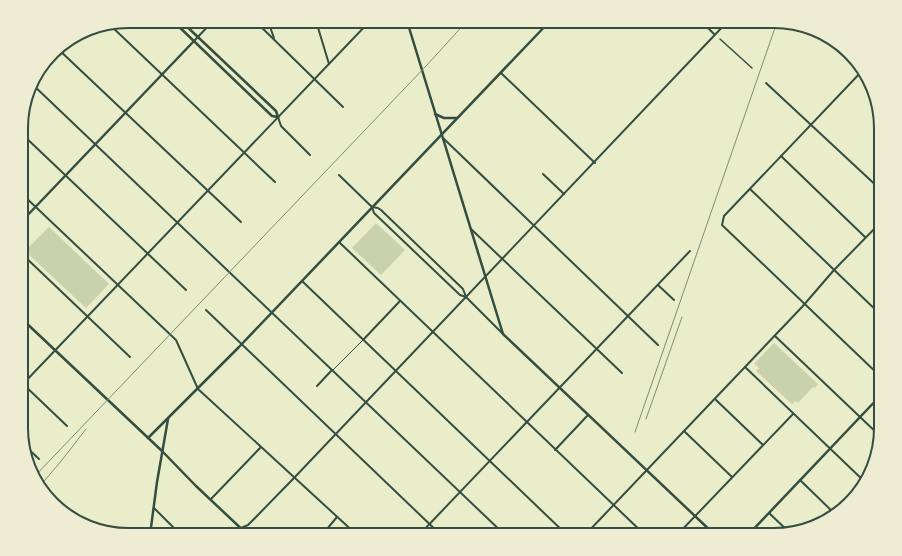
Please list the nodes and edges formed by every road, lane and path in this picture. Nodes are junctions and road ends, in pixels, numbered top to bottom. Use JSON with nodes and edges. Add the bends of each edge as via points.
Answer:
{"nodes":[{"id":1,"x":180,"y":28,"type":"edge"},
{"id":2,"x":188,"y":28,"type":"edge"},
{"id":3,"x":206,"y":28,"type":"edge"},
{"id":4,"x":261,"y":28,"type":"edge"},
{"id":5,"x":270,"y":28,"type":"edge"},
{"id":6,"x":318,"y":28,"type":"edge"},
{"id":7,"x":363,"y":28,"type":"edge"},
{"id":8,"x":409,"y":28,"type":"edge"},
{"id":9,"x":543,"y":28,"type":"edge"},
{"id":10,"x":709,"y":28,"type":"edge"},
{"id":11,"x":721,"y":28,"type":"edge"},
{"id":12,"x":114,"y":29,"type":"edge"},
{"id":13,"x":715,"y":34,"type":"junction"},
{"id":14,"x":197,"y":37,"type":"junction"},
{"id":15,"x":274,"y":39,"type":"junction"},
{"id":16,"x":720,"y":39,"type":"dead end"},
{"id":17,"x":194,"y":41,"type":"junction"},
{"id":18,"x":62,"y":53,"type":"edge"},
{"id":19,"x":329,"y":64,"type":"junction"},
{"id":20,"x":752,"y":68,"type":"dead end"},
{"id":21,"x":501,"y":72,"type":"junction"},
{"id":22,"x":162,"y":74,"type":"junction"},
{"id":23,"x":859,"y":75,"type":"edge"},
{"id":24,"x":314,"y":79,"type":"junction"},
{"id":25,"x":766,"y":83,"type":"dead end"},
{"id":26,"x":37,"y":88,"type":"edge"},
{"id":27,"x":343,"y":107,"type":"dead end"},
{"id":28,"x":125,"y":113,"type":"junction"},
{"id":29,"x":435,"y":114,"type":"junction"},
{"id":30,"x":278,"y":117,"type":"junction"},
{"id":31,"x":458,"y":118,"type":"junction"},
{"id":32,"x":811,"y":125,"type":"junction"},
{"id":33,"x":441,"y":136,"type":"junction"},
{"id":34,"x":28,"y":140,"type":"edge"},
{"id":35,"x":95,"y":144,"type":"junction"},
{"id":36,"x":244,"y":152,"type":"junction"},
{"id":37,"x":310,"y":155,"type":"dead end"},
{"id":38,"x":781,"y":156,"type":"junction"},
{"id":39,"x":595,"y":163,"type":"junction"},
{"id":40,"x":543,"y":174,"type":"dead end"},
{"id":41,"x":65,"y":175,"type":"junction"},
{"id":42,"x":339,"y":175,"type":"dead end"},
{"id":43,"x":275,"y":182,"type":"dead end"},
{"id":44,"x":874,"y":184,"type":"edge"},
{"id":45,"x":750,"y":189,"type":"junction"},
{"id":46,"x":208,"y":191,"type":"junction"},
{"id":47,"x":564,"y":194,"type":"junction"},
{"id":48,"x":28,"y":200,"type":"edge"},
{"id":49,"x":35,"y":207,"type":"junction"},
{"id":50,"x":372,"y":207,"type":"junction"},
{"id":51,"x":28,"y":215,"type":"edge"},
{"id":52,"x":177,"y":222,"type":"junction"},
{"id":53,"x":241,"y":222,"type":"dead end"},
{"id":54,"x":534,"y":226,"type":"junction"},
{"id":55,"x":470,"y":228,"type":"junction"},
{"id":56,"x":874,"y":229,"type":"edge"},
{"id":57,"x":865,"y":238,"type":"junction"},
{"id":58,"x":339,"y":242,"type":"junction"},
{"id":59,"x":690,"y":251,"type":"dead end"},
{"id":60,"x":148,"y":254,"type":"junction"},
{"id":61,"x":503,"y":259,"type":"junction"},
{"id":62,"x":28,"y":260,"type":"edge"},
{"id":63,"x":834,"y":270,"type":"junction"},
{"id":64,"x":486,"y":277,"type":"junction"},
{"id":65,"x":302,"y":281,"type":"junction"},
{"id":66,"x":117,"y":285,"type":"junction"},
{"id":67,"x":658,"y":285,"type":"junction"},
{"id":68,"x":186,"y":290,"type":"dead end"},
{"id":69,"x":466,"y":297,"type":"junction"},
{"id":70,"x":674,"y":300,"type":"dead end"},
{"id":71,"x":400,"y":301,"type":"junction"},
{"id":72,"x":805,"y":304,"type":"junction"},
{"id":73,"x":874,"y":308,"type":"edge"},
{"id":74,"x":206,"y":310,"type":"dead end"},
{"id":75,"x":272,"y":312,"type":"junction"},
{"id":76,"x":629,"y":315,"type":"junction"},
{"id":77,"x":88,"y":316,"type":"junction"},
{"id":78,"x":28,"y":325,"type":"edge"},
{"id":79,"x":433,"y":332,"type":"junction"},
{"id":80,"x":503,"y":334,"type":"junction"},
{"id":81,"x":775,"y":336,"type":"junction"},
{"id":82,"x":363,"y":340,"type":"junction"},
{"id":83,"x":242,"y":344,"type":"junction"},
{"id":84,"x":658,"y":345,"type":"dead end"},
{"id":85,"x":597,"y":349,"type":"junction"},
{"id":86,"x":55,"y":350,"type":"junction"},
{"id":87,"x":130,"y":357,"type":"dead end"},
{"id":88,"x":745,"y":367,"type":"junction"},
{"id":89,"x":332,"y":370,"type":"junction"},
{"id":90,"x":874,"y":370,"type":"edge"},
{"id":91,"x":396,"y":371,"type":"junction"},
{"id":92,"x":622,"y":373,"type":"dead end"},
{"id":93,"x":28,"y":378,"type":"edge"},
{"id":94,"x":317,"y":386,"type":"dead end"},
{"id":95,"x":560,"y":388,"type":"junction"},
{"id":96,"x":198,"y":389,"type":"junction"},
{"id":97,"x":28,"y":390,"type":"edge"},
{"id":98,"x":715,"y":399,"type":"junction"},
{"id":99,"x":366,"y":402,"type":"junction"},
{"id":100,"x":874,"y":402,"type":"edge"},
{"id":101,"x":588,"y":414,"type":"junction"},
{"id":102,"x":793,"y":414,"type":"junction"},
{"id":103,"x":860,"y":417,"type":"junction"},
{"id":104,"x":168,"y":419,"type":"junction"},
{"id":105,"x":527,"y":422,"type":"junction"},
{"id":106,"x":67,"y":426,"type":"dead end"},
{"id":107,"x":874,"y":430,"type":"edge"},
{"id":108,"x":684,"y":431,"type":"junction"},
{"id":109,"x":336,"y":434,"type":"junction"},
{"id":110,"x":148,"y":438,"type":"junction"},
{"id":111,"x":763,"y":445,"type":"junction"},
{"id":112,"x":261,"y":447,"type":"junction"},
{"id":113,"x":830,"y":449,"type":"junction"},
{"id":114,"x":555,"y":450,"type":"junction"},
{"id":115,"x":31,"y":451,"type":"edge"},
{"id":116,"x":162,"y":451,"type":"junction"},
{"id":117,"x":39,"y":459,"type":"dead end"},
{"id":118,"x":490,"y":461,"type":"junction"},
{"id":119,"x":647,"y":470,"type":"junction"},
{"id":120,"x":732,"y":477,"type":"junction"},
{"id":121,"x":294,"y":478,"type":"junction"},
{"id":122,"x":861,"y":478,"type":"edge"},
{"id":123,"x":800,"y":480,"type":"junction"},
{"id":124,"x":460,"y":492,"type":"junction"},
{"id":125,"x":211,"y":499,"type":"junction"},
{"id":126,"x":613,"y":505,"type":"junction"},
{"id":127,"x":153,"y":508,"type":"junction"},
{"id":128,"x":831,"y":510,"type":"edge"},
{"id":129,"x":769,"y":513,"type":"junction"},
{"id":130,"x":695,"y":516,"type":"junction"},
{"id":131,"x":337,"y":517,"type":"junction"},
{"id":132,"x":429,"y":523,"type":"junction"},
{"id":133,"x":784,"y":527,"type":"edge"},
{"id":134,"x":151,"y":528,"type":"edge"},
{"id":135,"x":174,"y":528,"type":"edge"},
{"id":136,"x":241,"y":528,"type":"joint"},
{"id":137,"x":328,"y":528,"type":"edge"},
{"id":138,"x":349,"y":528,"type":"edge"},
{"id":139,"x":425,"y":528,"type":"edge"},
{"id":140,"x":434,"y":528,"type":"edge"},
{"id":141,"x":498,"y":528,"type":"edge"},
{"id":142,"x":560,"y":528,"type":"edge"},
{"id":143,"x":592,"y":528,"type":"edge"},
{"id":144,"x":638,"y":528,"type":"edge"},
{"id":145,"x":684,"y":528,"type":"edge"},
{"id":146,"x":708,"y":528,"type":"edge"},
{"id":147,"x":755,"y":528,"type":"edge"}],
"edges":[{"from":1,"to":17,"type":"main road"},
{"from":2,"to":14,"type":"main road"},
{"from":3,"to":14,"type":"street"},
{"from":4,"to":15,"type":"street"},
{"from":5,"to":15,"type":"street"},
{"from":6,"to":19,"type":"street"},
{"from":7,"to":19,"type":"street"},
{"from":8,"to":29,"type":"main road"},
{"from":9,"to":21,"type":"main road"},
{"from":10,"to":13,"type":"street"},
{"from":11,"to":13,"type":"street"},
{"from":12,"to":22,"type":"street"},
{"from":13,"to":39,"type":"street"},
{"from":14,"to":17,"type":"street"},
{"from":14,"to":30,"type":"main road","via":[[276,111]]},
{"from":15,"to":24,"type":"street"},
{"from":16,"to":20,"type":"street"},
{"from":17,"to":22,"type":"main road"},
{"from":17,"to":30,"type":"main road","via":[[272,116]]},
{"from":18,"to":28,"type":"street"},
{"from":19,"to":24,"type":"street"},
{"from":21,"to":31,"type":"main road"},
{"from":21,"to":39,"type":"street"},
{"from":22,"to":28,"type":"main road"},
{"from":22,"to":36,"type":"street"},
{"from":23,"to":32,"type":"street"},
{"from":24,"to":27,"type":"street"},
{"from":24,"to":30,"type":"street"},
{"from":25,"to":32,"type":"street"},
{"from":26,"to":35,"type":"street"},
{"from":28,"to":35,"type":"main road"},
{"from":28,"to":46,"type":"street"},
{"from":29,"to":31,"type":"main road","via":[[444,118]]},
{"from":29,"to":33,"type":"main road"},
{"from":30,"to":36,"type":"street"},
{"from":30,"to":37,"type":"street","via":[[281,126]]},
{"from":31,"to":33,"type":"main road"},
{"from":32,"to":38,"type":"street"},
{"from":32,"to":44,"type":"street"},
{"from":33,"to":50,"type":"main road"},
{"from":33,"to":54,"type":"street"},
{"from":33,"to":55,"type":"main road"},
{"from":34,"to":41,"type":"street"},
{"from":35,"to":41,"type":"main road"},
{"from":35,"to":52,"type":"street"},
{"from":36,"to":43,"type":"street"},
{"from":36,"to":46,"type":"street"},
{"from":38,"to":45,"type":"street"},
{"from":38,"to":57,"type":"street"},
{"from":39,"to":47,"type":"street"},
{"from":40,"to":47,"type":"street"},
{"from":41,"to":49,"type":"main road"},
{"from":41,"to":60,"type":"street"},
{"from":42,"to":50,"type":"street"},
{"from":45,"to":63,"type":"street"},
{"from":45,"to":72,"type":"street","via":[[724,216],[722,225]]},
{"from":46,"to":52,"type":"street"},
{"from":46,"to":53,"type":"street"},
{"from":47,"to":54,"type":"street"},
{"from":48,"to":49,"type":"street"},
{"from":49,"to":51,"type":"main road"},
{"from":49,"to":66,"type":"street"},
{"from":50,"to":58,"type":"main road"},
{"from":50,"to":69,"type":"street","via":[[374,213],[460,295]]},
{"from":50,"to":69,"type":"street","via":[[381,210],[463,289]]},
{"from":52,"to":60,"type":"street"},
{"from":52,"to":75,"type":"street"},
{"from":54,"to":61,"type":"street"},
{"from":54,"to":76,"type":"street"},
{"from":55,"to":61,"type":"street"},
{"from":55,"to":64,"type":"main road"},
{"from":56,"to":57,"type":"street"},
{"from":57,"to":63,"type":"street"},
{"from":58,"to":65,"type":"main road"},
{"from":58,"to":71,"type":"street"},
{"from":59,"to":67,"type":"street"},
{"from":60,"to":66,"type":"street"},
{"from":60,"to":68,"type":"street"},
{"from":61,"to":64,"type":"street"},
{"from":61,"to":85,"type":"street"},
{"from":62,"to":77,"type":"street"},
{"from":63,"to":72,"type":"street"},
{"from":63,"to":73,"type":"street"},
{"from":64,"to":69,"type":"street"},
{"from":64,"to":80,"type":"main road"},
{"from":65,"to":75,"type":"main road"},
{"from":65,"to":82,"type":"street"},
{"from":66,"to":77,"type":"street"},
{"from":66,"to":96,"type":"street","via":[[176,340]]},
{"from":67,"to":70,"type":"street"},
{"from":67,"to":76,"type":"street"},
{"from":69,"to":79,"type":"street"},
{"from":69,"to":80,"type":"street"},
{"from":71,"to":79,"type":"street"},
{"from":71,"to":82,"type":"street"},
{"from":72,"to":81,"type":"street"},
{"from":72,"to":90,"type":"street"},
{"from":74,"to":83,"type":"street"},
{"from":75,"to":83,"type":"main road"},
{"from":75,"to":89,"type":"street"},
{"from":76,"to":84,"type":"street"},
{"from":76,"to":85,"type":"street"},
{"from":77,"to":86,"type":"street"},
{"from":77,"to":87,"type":"street"},
{"from":78,"to":86,"type":"main road"},
{"from":79,"to":91,"type":"street"},
{"from":79,"to":105,"type":"street"},
{"from":80,"to":95,"type":"main road"},
{"from":81,"to":88,"type":"street"},
{"from":81,"to":103,"type":"street"},
{"from":82,"to":89,"type":"lane"},
{"from":82,"to":91,"type":"street"},
{"from":83,"to":96,"type":"main road"},
{"from":83,"to":109,"type":"street"},
{"from":85,"to":92,"type":"street"},
{"from":85,"to":95,"type":"street"},
{"from":86,"to":93,"type":"street"},
{"from":86,"to":110,"type":"main road"},
{"from":88,"to":98,"type":"street"},
{"from":88,"to":102,"type":"street"},
{"from":89,"to":94,"type":"street"},
{"from":89,"to":99,"type":"street"},
{"from":91,"to":99,"type":"street"},
{"from":91,"to":118,"type":"street"},
{"from":95,"to":101,"type":"main road"},
{"from":95,"to":105,"type":"street"},
{"from":96,"to":104,"type":"main road"},
{"from":96,"to":112,"type":"street"},
{"from":97,"to":106,"type":"street"},
{"from":98,"to":108,"type":"street"},
{"from":98,"to":111,"type":"street"},
{"from":99,"to":109,"type":"street"},
{"from":99,"to":124,"type":"street"},
{"from":100,"to":103,"type":"main road"},
{"from":101,"to":114,"type":"street"},
{"from":101,"to":119,"type":"main road"},
{"from":102,"to":111,"type":"street"},
{"from":102,"to":113,"type":"street"},
{"from":103,"to":107,"type":"street"},
{"from":103,"to":113,"type":"main road"},
{"from":104,"to":110,"type":"main road"},
{"from":104,"to":116,"type":"main road"},
{"from":105,"to":114,"type":"street"},
{"from":105,"to":118,"type":"street"},
{"from":108,"to":119,"type":"street"},
{"from":108,"to":120,"type":"street"},
{"from":109,"to":121,"type":"street"},
{"from":109,"to":132,"type":"street"},
{"from":110,"to":116,"type":"main road"},
{"from":111,"to":120,"type":"street"},
{"from":112,"to":121,"type":"street"},
{"from":112,"to":125,"type":"street"},
{"from":113,"to":122,"type":"street"},
{"from":113,"to":123,"type":"main road"},
{"from":114,"to":126,"type":"street"},
{"from":115,"to":117,"type":"street"},
{"from":116,"to":125,"type":"main road"},
{"from":116,"to":127,"type":"main road"},
{"from":118,"to":124,"type":"street"},
{"from":118,"to":142,"type":"street"},
{"from":119,"to":126,"type":"street"},
{"from":119,"to":130,"type":"main road"},
{"from":120,"to":130,"type":"street"},
{"from":121,"to":131,"type":"street"},
{"from":121,"to":136,"type":"street","via":[[248,525]]},
{"from":123,"to":128,"type":"street"},
{"from":123,"to":129,"type":"main road"},
{"from":124,"to":132,"type":"street"},
{"from":124,"to":141,"type":"street"},
{"from":125,"to":136,"type":"main road"},
{"from":126,"to":143,"type":"street"},
{"from":126,"to":144,"type":"street"},
{"from":127,"to":134,"type":"main road"},
{"from":127,"to":135,"type":"street"},
{"from":129,"to":133,"type":"street"},
{"from":129,"to":147,"type":"main road"},
{"from":130,"to":145,"type":"street"},
{"from":130,"to":146,"type":"main road"},
{"from":131,"to":137,"type":"street"},
{"from":131,"to":138,"type":"street"},
{"from":132,"to":139,"type":"street"},
{"from":132,"to":140,"type":"street"}]}
